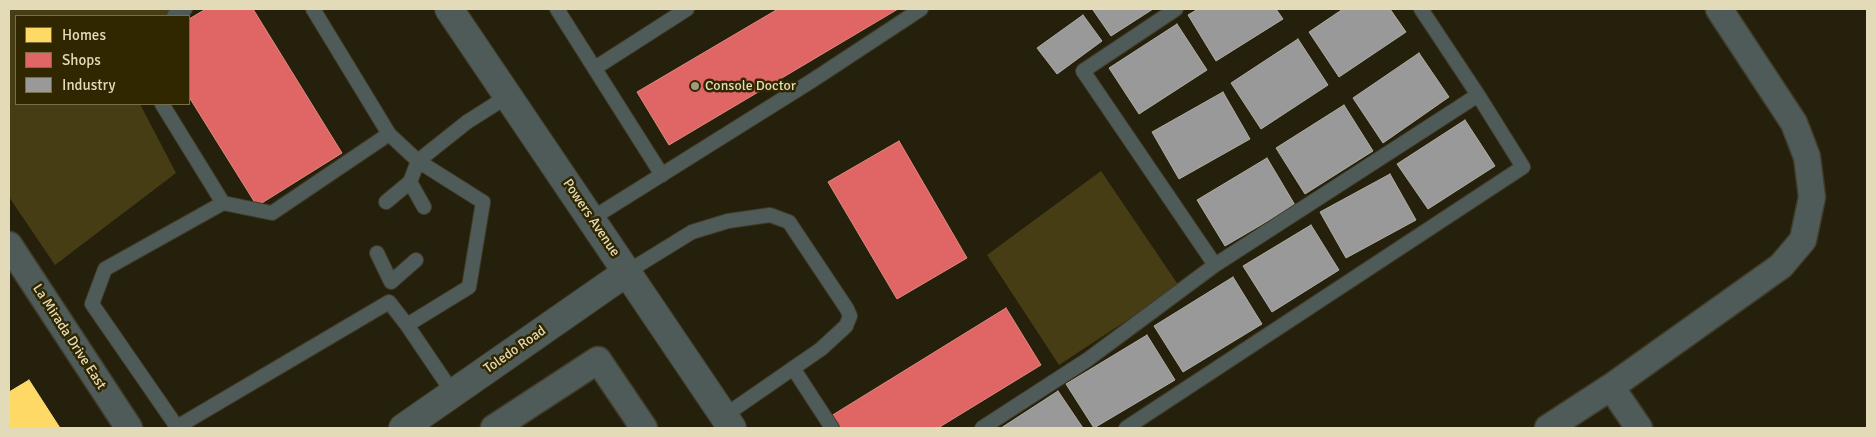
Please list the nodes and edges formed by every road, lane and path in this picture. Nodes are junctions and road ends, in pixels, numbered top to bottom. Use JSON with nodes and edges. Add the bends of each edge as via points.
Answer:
{"nodes":[{"id":1,"x":313,"y":9,"type":"edge"},
{"id":2,"x":449,"y":9,"type":"edge"},
{"id":3,"x":558,"y":9,"type":"edge"},
{"id":4,"x":686,"y":9,"type":"edge"},
{"id":5,"x":921,"y":9,"type":"edge"},
{"id":6,"x":1176,"y":9,"type":"edge"},
{"id":7,"x":1421,"y":9,"type":"edge"},
{"id":8,"x":1719,"y":9,"type":"edge"},
{"id":9,"x":595,"y":68,"type":"junction"},
{"id":10,"x":1478,"y":95,"type":"junction"},
{"id":11,"x":508,"y":96,"type":"junction"},
{"id":12,"x":163,"y":105,"type":"edge"},
{"id":13,"x":389,"y":134,"type":"junction"},
{"id":14,"x":418,"y":160,"type":"junction"},
{"id":15,"x":662,"y":175,"type":"junction"},
{"id":16,"x":410,"y":182,"type":"junction"},
{"id":17,"x":386,"y":202,"type":"dead end"},
{"id":18,"x":223,"y":203,"type":"junction"},
{"id":19,"x":424,"y":207,"type":"dead end"},
{"id":20,"x":591,"y":220,"type":"junction"},
{"id":21,"x":9,"y":245,"type":"edge"},
{"id":22,"x":377,"y":253,"type":"dead end"},
{"id":23,"x":416,"y":260,"type":"dead end"},
{"id":24,"x":1215,"y":265,"type":"junction"},
{"id":25,"x":627,"y":272,"type":"junction"},
{"id":26,"x":391,"y":282,"type":"junction"},
{"id":27,"x":389,"y":302,"type":"junction"},
{"id":28,"x":407,"y":325,"type":"junction"},
{"id":29,"x":793,"y":368,"type":"junction"},
{"id":30,"x":1611,"y":387,"type":"junction"},
{"id":31,"x":453,"y":394,"type":"junction"},
{"id":32,"x":728,"y":422,"type":"edge"},
{"id":33,"x":129,"y":428,"type":"edge"},
{"id":34,"x":403,"y":428,"type":"edge"},
{"id":35,"x":494,"y":428,"type":"edge"},
{"id":36,"x":644,"y":428,"type":"edge"},
{"id":37,"x":832,"y":428,"type":"edge"},
{"id":38,"x":982,"y":428,"type":"edge"},
{"id":39,"x":1126,"y":428,"type":"edge"},
{"id":40,"x":1548,"y":428,"type":"edge"},
{"id":41,"x":1638,"y":428,"type":"edge"}],
"edges":[{"from":1,"to":13,"type":"lane"},
{"from":2,"to":11,"type":"street","name":"Powers Avenue"},
{"from":3,"to":9,"type":"lane"},
{"from":4,"to":9,"type":"lane"},
{"from":5,"to":15,"type":"lane"},
{"from":6,"to":24,"type":"lane","via":[[1083,71]]},
{"from":7,"to":10,"type":"lane"},
{"from":8,"to":30,"type":"street","via":[[1794,123],[1807,157],[1812,197],[1803,240],[1781,266]]},
{"from":9,"to":15,"type":"lane"},
{"from":10,"to":24,"type":"lane"},
{"from":10,"to":39,"type":"lane","via":[[1523,167]]},
{"from":11,"to":14,"type":"lane","via":[[467,122]]},
{"from":11,"to":20,"type":"street","name":"Powers Avenue"},
{"from":12,"to":18,"type":"lane"},
{"from":13,"to":14,"type":"lane"},
{"from":13,"to":18,"type":"lane","via":[[272,213]]},
{"from":14,"to":16,"type":"lane"},
{"from":14,"to":28,"type":"lane","via":[[483,202],[469,287]]},
{"from":15,"to":20,"type":"lane"},
{"from":16,"to":17,"type":"lane"},
{"from":16,"to":19,"type":"lane"},
{"from":18,"to":27,"type":"lane","via":[[105,269],[92,304],[177,427]]},
{"from":20,"to":25,"type":"street","name":"Powers Avenue"},
{"from":21,"to":33,"type":"street","name":"La Mirada Drive East"},
{"from":22,"to":26,"type":"lane"},
{"from":23,"to":26,"type":"lane"},
{"from":24,"to":38,"type":"lane","via":[[1088,360]]},
{"from":25,"to":29,"type":"lane","via":[[692,232],[728,220],[770,215],[789,222],[850,316],[846,326],[822,349]]},
{"from":25,"to":31,"type":"street","name":"Toledo Road"},
{"from":25,"to":32,"type":"street","name":"Powers Avenue"},
{"from":26,"to":27,"type":"lane"},
{"from":27,"to":28,"type":"lane"},
{"from":28,"to":31,"type":"lane"},
{"from":29,"to":32,"type":"lane"},
{"from":29,"to":37,"type":"lane"},
{"from":30,"to":40,"type":"street"},
{"from":30,"to":41,"type":"street"},
{"from":31,"to":34,"type":"street","name":"Toledo Road"},
{"from":35,"to":36,"type":"street","via":[[598,360]]}]}
